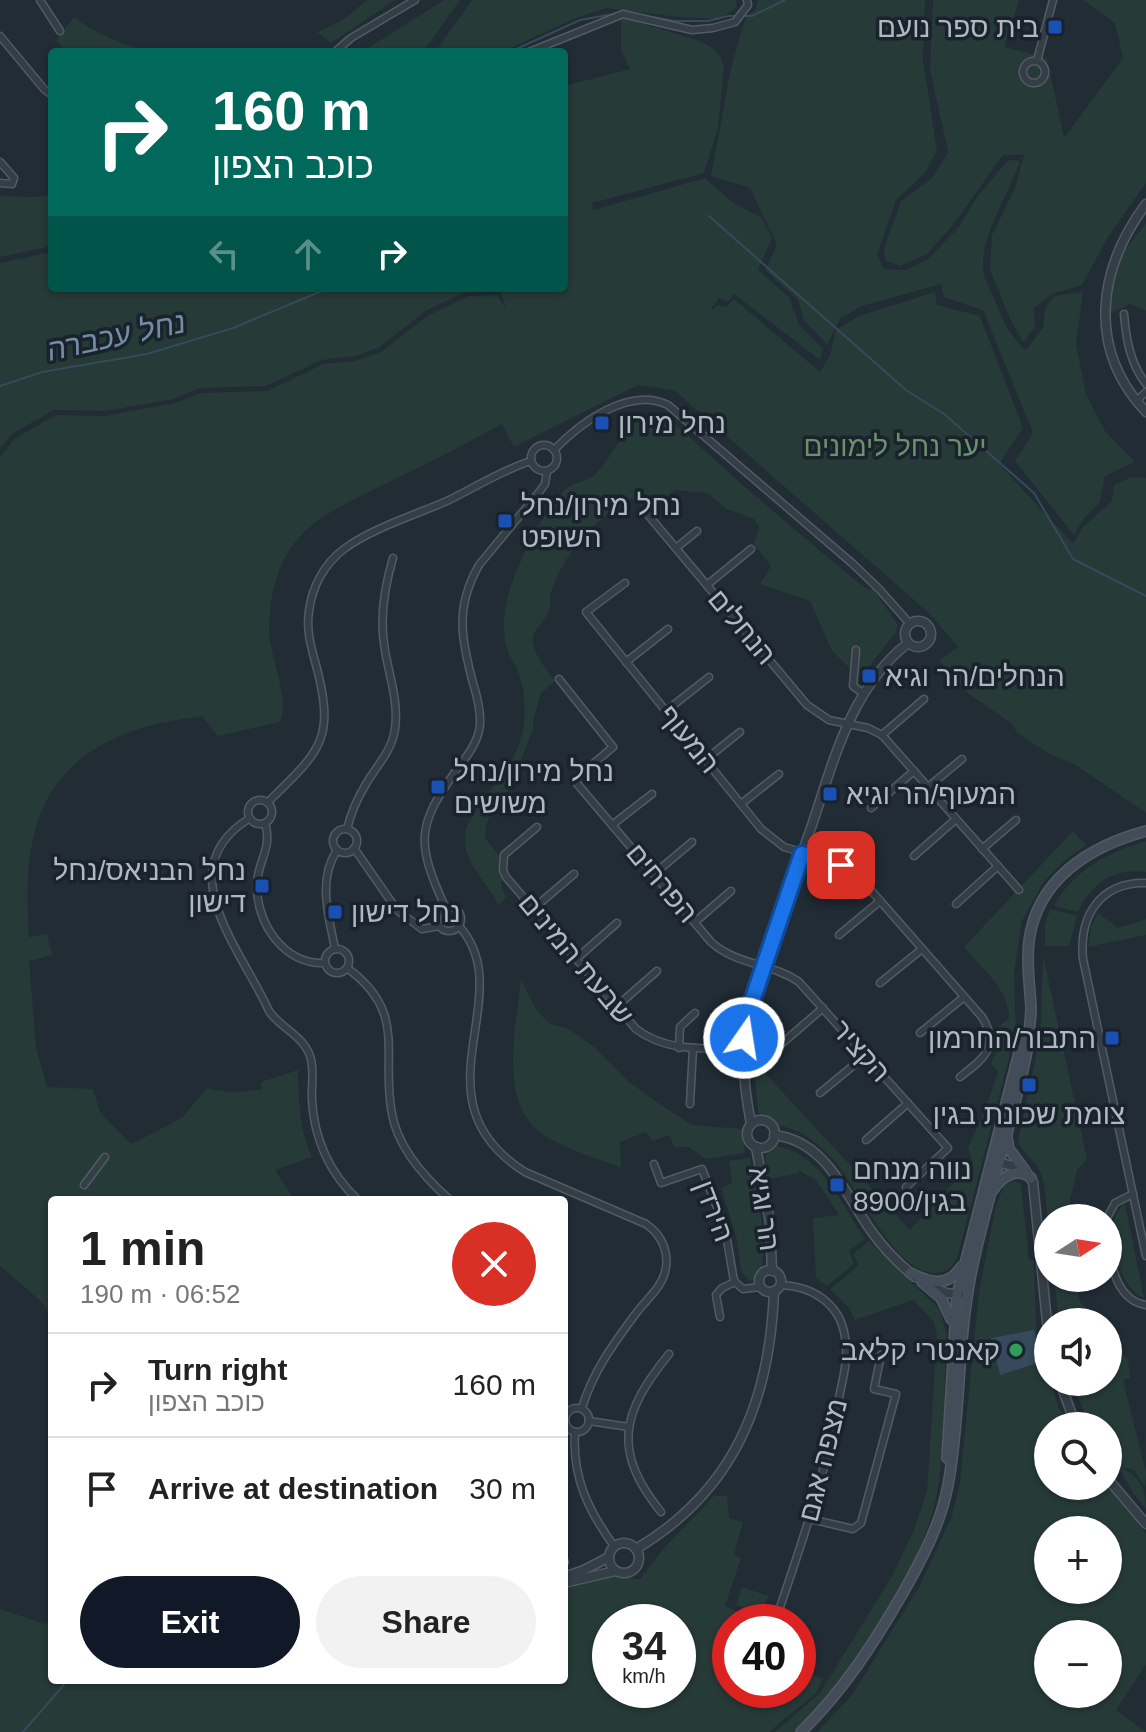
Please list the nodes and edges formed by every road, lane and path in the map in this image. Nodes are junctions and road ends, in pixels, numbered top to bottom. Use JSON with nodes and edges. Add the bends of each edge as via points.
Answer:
{"nodes":[{"id":1,"x":40,"y":0,"type":"edge"},
{"id":2,"x":415,"y":0,"type":"edge"},
{"id":3,"x":747,"y":0,"type":"edge"},
{"id":4,"x":1053,"y":0,"type":"edge"},
{"id":5,"x":60,"y":31,"type":"dead end"},
{"id":6,"x":0,"y":36,"type":"edge"},
{"id":7,"x":340,"y":48,"type":"edge"},
{"id":8,"x":539,"y":48,"type":"edge"},
{"id":9,"x":1037,"y":61,"type":"dead end"},
{"id":10,"x":48,"y":90,"type":"edge"},
{"id":11,"x":0,"y":162,"type":"edge"},
{"id":12,"x":0,"y":183,"type":"edge"},
{"id":13,"x":1146,"y":204,"type":"edge"},
{"id":14,"x":1124,"y":314,"type":"dead end"},
{"id":15,"x":1146,"y":384,"type":"edge"},
{"id":16,"x":1146,"y":392,"type":"edge"},
{"id":17,"x":1136,"y":401,"type":"junction"},
{"id":18,"x":1146,"y":412,"type":"edge"},
{"id":19,"x":554,"y":450,"type":"junction"},
{"id":20,"x":531,"y":461,"type":"junction"},
{"id":21,"x":547,"y":471,"type":"junction"},
{"id":22,"x":649,"y":516,"type":"dead end"},
{"id":23,"x":697,"y":531,"type":"dead end"},
{"id":24,"x":676,"y":548,"type":"junction"},
{"id":25,"x":751,"y":549,"type":"dead end"},
{"id":26,"x":393,"y":558,"type":"dead end"},
{"id":27,"x":625,"y":583,"type":"dead end"},
{"id":28,"x":707,"y":585,"type":"junction"},
{"id":29,"x":910,"y":624,"type":"junction"},
{"id":30,"x":668,"y":629,"type":"dead end"},
{"id":31,"x":908,"y":643,"type":"junction"},
{"id":32,"x":856,"y":650,"type":"dead end"},
{"id":33,"x":626,"y":662,"type":"junction"},
{"id":34,"x":709,"y":677,"type":"dead end"},
{"id":35,"x":559,"y":679,"type":"dead end"},
{"id":36,"x":864,"y":694,"type":"junction"},
{"id":37,"x":924,"y":699,"type":"dead end"},
{"id":38,"x":666,"y":711,"type":"junction"},
{"id":39,"x":847,"y":724,"type":"junction"},
{"id":40,"x":740,"y":732,"type":"dead end"},
{"id":41,"x":882,"y":735,"type":"junction"},
{"id":42,"x":962,"y":759,"type":"dead end"},
{"id":43,"x":705,"y":760,"type":"junction"},
{"id":44,"x":914,"y":771,"type":"junction"},
{"id":45,"x":779,"y":774,"type":"dead end"},
{"id":46,"x":928,"y":787,"type":"junction"},
{"id":47,"x":652,"y":794,"type":"dead end"},
{"id":48,"x":268,"y":802,"type":"junction"},
{"id":49,"x":741,"y":804,"type":"junction"},
{"id":50,"x":871,"y":808,"type":"dead end"},
{"id":51,"x":250,"y":818,"type":"junction"},
{"id":52,"x":956,"y":819,"type":"junction"},
{"id":53,"x":1016,"y":820,"type":"dead end"},
{"id":54,"x":265,"y":823,"type":"junction"},
{"id":55,"x":612,"y":825,"type":"junction"},
{"id":56,"x":537,"y":827,"type":"dead end"},
{"id":57,"x":347,"y":829,"type":"junction"},
{"id":58,"x":1146,"y":831,"type":"edge"},
{"id":59,"x":692,"y":842,"type":"dead end"},
{"id":60,"x":354,"y":848,"type":"junction"},
{"id":61,"x":982,"y":849,"type":"junction"},
{"id":62,"x":337,"y":850,"type":"junction"},
{"id":63,"x":802,"y":854,"type":"junction"},
{"id":64,"x":914,"y":856,"type":"dead end"},
{"id":65,"x":998,"y":866,"type":"junction"},
{"id":66,"x":574,"y":874,"type":"dead end"},
{"id":67,"x":654,"y":874,"type":"junction"},
{"id":68,"x":1142,"y":882,"type":"edge"},
{"id":69,"x":1019,"y":890,"type":"dead end"},
{"id":70,"x":731,"y":891,"type":"dead end"},
{"id":71,"x":880,"y":901,"type":"junction"},
{"id":72,"x":956,"y":904,"type":"dead end"},
{"id":73,"x":445,"y":907,"type":"junction"},
{"id":74,"x":533,"y":909,"type":"junction"},
{"id":75,"x":695,"y":922,"type":"junction"},
{"id":76,"x":617,"y":923,"type":"dead end"},
{"id":77,"x":440,"y":926,"type":"junction"},
{"id":78,"x":459,"y":926,"type":"junction"},
{"id":79,"x":839,"y":935,"type":"dead end"},
{"id":80,"x":335,"y":949,"type":"junction"},
{"id":81,"x":922,"y":949,"type":"junction"},
{"id":82,"x":576,"y":959,"type":"junction"},
{"id":83,"x":325,"y":963,"type":"junction"},
{"id":84,"x":347,"y":968,"type":"junction"},
{"id":85,"x":763,"y":968,"type":"junction"},
{"id":86,"x":657,"y":971,"type":"dead end"},
{"id":87,"x":880,"y":983,"type":"dead end"},
{"id":88,"x":964,"y":997,"type":"junction"},
{"id":89,"x":616,"y":1007,"type":"junction"},
{"id":90,"x":823,"y":1008,"type":"junction"},
{"id":91,"x":695,"y":1013,"type":"dead end"},
{"id":92,"x":1031,"y":1013,"type":"junction"},
{"id":93,"x":920,"y":1033,"type":"dead end"},
{"id":94,"x":779,"y":1046,"type":"dead end"},
{"id":95,"x":679,"y":1048,"type":"junction"},
{"id":96,"x":693,"y":1048,"type":"junction"},
{"id":97,"x":743,"y":1048,"type":"junction"},
{"id":98,"x":866,"y":1055,"type":"junction"},
{"id":99,"x":960,"y":1077,"type":"dead end"},
{"id":100,"x":820,"y":1093,"type":"dead end"},
{"id":101,"x":908,"y":1103,"type":"junction"},
{"id":102,"x":690,"y":1104,"type":"dead end"},
{"id":103,"x":751,"y":1124,"type":"junction"},
{"id":104,"x":1006,"y":1131,"type":"junction"},
{"id":105,"x":774,"y":1135,"type":"junction"},
{"id":106,"x":866,"y":1140,"type":"dead end"},
{"id":107,"x":756,"y":1147,"type":"junction"},
{"id":108,"x":105,"y":1157,"type":"dead end"},
{"id":109,"x":994,"y":1161,"type":"junction"},
{"id":110,"x":654,"y":1164,"type":"dead end"},
{"id":111,"x":1024,"y":1169,"type":"junction"},
{"id":112,"x":1031,"y":1178,"type":"junction"},
{"id":113,"x":84,"y":1185,"type":"dead end"},
{"id":114,"x":906,"y":1187,"type":"dead end"},
{"id":115,"x":1133,"y":1194,"type":"junction"},
{"id":116,"x":355,"y":1196,"type":"edge"},
{"id":117,"x":446,"y":1196,"type":"edge"},
{"id":118,"x":990,"y":1196,"type":"junction"},
{"id":119,"x":1114,"y":1204,"type":"edge"},
{"id":120,"x":966,"y":1255,"type":"junction"},
{"id":121,"x":1146,"y":1256,"type":"edge"},
{"id":122,"x":772,"y":1271,"type":"junction"},
{"id":123,"x":910,"y":1273,"type":"junction"},
{"id":124,"x":735,"y":1282,"type":"junction"},
{"id":125,"x":922,"y":1282,"type":"junction"},
{"id":126,"x":761,"y":1287,"type":"junction"},
{"id":127,"x":1122,"y":1287,"type":"edge"},
{"id":128,"x":777,"y":1288,"type":"junction"},
{"id":129,"x":962,"y":1295,"type":"junction"},
{"id":130,"x":1146,"y":1305,"type":"edge"},
{"id":131,"x":1046,"y":1308,"type":"edge"},
{"id":132,"x":720,"y":1317,"type":"dead end"},
{"id":133,"x":952,"y":1345,"type":"junction"},
{"id":134,"x":669,"y":1354,"type":"dead end"},
{"id":135,"x":881,"y":1355,"type":"dead end"},
{"id":136,"x":582,"y":1408,"type":"junction"},
{"id":137,"x":568,"y":1413,"type":"edge"},
{"id":138,"x":589,"y":1421,"type":"junction"},
{"id":139,"x":568,"y":1427,"type":"edge"},
{"id":140,"x":629,"y":1427,"type":"junction"},
{"id":141,"x":575,"y":1432,"type":"junction"},
{"id":142,"x":1122,"y":1496,"type":"edge"},
{"id":143,"x":661,"y":1512,"type":"dead end"},
{"id":144,"x":810,"y":1519,"type":"junction"},
{"id":145,"x":1146,"y":1524,"type":"edge"},
{"id":146,"x":934,"y":1532,"type":"junction"},
{"id":147,"x":614,"y":1546,"type":"junction"},
{"id":148,"x":636,"y":1549,"type":"junction"},
{"id":149,"x":609,"y":1557,"type":"junction"},
{"id":150,"x":615,"y":1571,"type":"junction"},
{"id":151,"x":568,"y":1578,"type":"edge"},
{"id":152,"x":568,"y":1579,"type":"edge"},
{"id":153,"x":781,"y":1604,"type":"edge"},
{"id":154,"x":801,"y":1732,"type":"edge"}],
"edges":[{"from":1,"to":5,"type":"street"},
{"from":2,"to":7,"type":"street"},
{"from":3,"to":8,"type":"street","via":[[735,21],[713,28],[692,30],[623,14]]},
{"from":4,"to":9,"type":"street"},
{"from":6,"to":10,"type":"street"},
{"from":11,"to":12,"type":"street","via":[[14,178],[12,184]]},
{"from":13,"to":17,"type":"street","via":[[1121,246],[1105,297],[1111,355]]},
{"from":14,"to":15,"type":"street","via":[[1127,341]]},
{"from":16,"to":17,"type":"street"},
{"from":17,"to":18,"type":"street"},
{"from":19,"to":20,"type":"street","via":[[537,446]]},
{"from":19,"to":21,"type":"street","via":[[556,463]]},
{"from":19,"to":29,"type":"street","via":[[574,430],[623,404],[647,399],[668,405],[853,564]]},
{"from":20,"to":21,"type":"street"},
{"from":20,"to":48,"type":"street","via":[[356,541],[322,572],[308,615],[326,715],[322,738],[306,765]]},
{"from":21,"to":73,"type":"street","via":[[540,491],[479,565],[463,606],[461,634],[480,725],[469,753],[434,803],[425,833],[427,865]]},
{"from":22,"to":24,"type":"street","name":"הנחלים"},
{"from":23,"to":24,"type":"street"},
{"from":24,"to":28,"type":"street","name":"הנחלים"},
{"from":25,"to":28,"type":"street"},
{"from":26,"to":57,"type":"street","via":[[383,627],[395,693],[394,735]]},
{"from":27,"to":33,"type":"street","name":"המעוף","via":[[586,612]]},
{"from":28,"to":39,"type":"street","name":"הנחלים","via":[[807,705],[829,720]]},
{"from":29,"to":31,"type":"street","via":[[905,631]]},
{"from":29,"to":31,"type":"street","via":[[924,623],[930,634],[923,646]]},
{"from":30,"to":33,"type":"street"},
{"from":31,"to":36,"type":"street"},
{"from":32,"to":36,"type":"street","via":[[853,686]]},
{"from":33,"to":38,"type":"street","name":"המעוף"},
{"from":34,"to":38,"type":"street"},
{"from":35,"to":55,"type":"street","name":"הפרחים","via":[[613,747],[574,780]]},
{"from":36,"to":39,"type":"street"},
{"from":37,"to":41,"type":"street"},
{"from":38,"to":43,"type":"street","name":"המעוף"},
{"from":39,"to":41,"type":"street","name":"הנחלים"},
{"from":39,"to":63,"type":"street"},
{"from":40,"to":43,"type":"street"},
{"from":41,"to":44,"type":"street"},
{"from":42,"to":46,"type":"street"},
{"from":43,"to":49,"type":"street","name":"המעוף"},
{"from":44,"to":46,"type":"street"},
{"from":44,"to":50,"type":"street"},
{"from":45,"to":49,"type":"street"},
{"from":46,"to":52,"type":"street"},
{"from":47,"to":55,"type":"street"},
{"from":48,"to":51,"type":"street","via":[[252,803]]},
{"from":48,"to":54,"type":"street","via":[[273,814]]},
{"from":49,"to":63,"type":"street","name":"המעוף","via":[[772,839]]},
{"from":51,"to":54,"type":"street"},
{"from":51,"to":116,"type":"street","via":[[229,833],[216,855],[216,907],[269,1011],[309,1054],[321,1145]]},
{"from":52,"to":61,"type":"street"},
{"from":52,"to":64,"type":"street"},
{"from":53,"to":61,"type":"street"},
{"from":54,"to":83,"type":"street","via":[[268,844],[257,885],[264,919],[293,956]]},
{"from":55,"to":67,"type":"street","name":"הפרחים"},
{"from":56,"to":74,"type":"street","name":"שבעת המינים","via":[[504,855],[503,870]]},
{"from":57,"to":60,"type":"street","via":[[356,838]]},
{"from":57,"to":62,"type":"street","via":[[334,834]]},
{"from":58,"to":92,"type":"main road","via":[[1091,851],[1054,884],[1034,913],[1027,960]]},
{"from":59,"to":67,"type":"street"},
{"from":60,"to":62,"type":"street","via":[[346,853]]},
{"from":60,"to":77,"type":"street","via":[[397,910],[422,929]]},
{"from":61,"to":65,"type":"street"},
{"from":62,"to":80,"type":"street","via":[[325,885]]},
{"from":63,"to":71,"type":"street","name":"המעוף","via":[[841,865]]},
{"from":63,"to":85,"type":"street"},
{"from":65,"to":69,"type":"street"},
{"from":65,"to":72,"type":"street"},
{"from":66,"to":74,"type":"street"},
{"from":67,"to":75,"type":"street","name":"הפרחים"},
{"from":68,"to":115,"type":"street","via":[[1103,896],[1086,916],[1081,938]]},
{"from":70,"to":75,"type":"street"},
{"from":71,"to":79,"type":"street"},
{"from":71,"to":81,"type":"street","name":"המעוף"},
{"from":73,"to":77,"type":"street","via":[[438,914]]},
{"from":73,"to":78,"type":"street","via":[[459,912]]},
{"from":74,"to":82,"type":"street","name":"שבעת המינים"},
{"from":75,"to":85,"type":"street","name":"הפרחים","via":[[720,950]]},
{"from":76,"to":82,"type":"street"},
{"from":77,"to":78,"type":"street","via":[[451,931]]},
{"from":78,"to":136,"type":"street","via":[[478,961],[470,1087],[475,1115],[489,1141],[525,1172],[646,1224],[665,1248],[664,1276],[601,1364]]},
{"from":80,"to":83,"type":"street","via":[[327,953]]},
{"from":80,"to":84,"type":"street","via":[[348,957]]},
{"from":81,"to":87,"type":"street"},
{"from":81,"to":88,"type":"street","name":"המעוף"},
{"from":82,"to":89,"type":"street","name":"שבעת המינים"},
{"from":83,"to":84,"type":"street","via":[[335,973]]},
{"from":84,"to":117,"type":"street","via":[[387,1019],[389,1091],[398,1135],[410,1157]]},
{"from":85,"to":90,"type":"street","name":"הקציר","via":[[793,978]]},
{"from":85,"to":97,"type":"street"},
{"from":86,"to":89,"type":"street"},
{"from":88,"to":93,"type":"street"},
{"from":88,"to":99,"type":"street","name":"המעוף","via":[[990,1036],[988,1052]]},
{"from":89,"to":95,"type":"street","name":"שבעת המינים","via":[[647,1038]]},
{"from":90,"to":94,"type":"street"},
{"from":90,"to":98,"type":"street","name":"הקציר"},
{"from":91,"to":95,"type":"street","via":[[680,1027]]},
{"from":92,"to":104,"type":"main road","via":[[1023,1071]]},
{"from":92,"to":109,"type":"main road"},
{"from":95,"to":96,"type":"street","name":"שבעת המינים"},
{"from":96,"to":97,"type":"street","name":"שבעת המינים"},
{"from":96,"to":102,"type":"street"},
{"from":97,"to":103,"type":"street"},
{"from":98,"to":100,"type":"street"},
{"from":98,"to":101,"type":"street","name":"הקציר"},
{"from":101,"to":106,"type":"street"},
{"from":101,"to":114,"type":"street","name":"הקציר","via":[[948,1148]]},
{"from":103,"to":105,"type":"street","via":[[767,1122]]},
{"from":103,"to":107,"type":"street","via":[[748,1138]]},
{"from":104,"to":109,"type":"main road"},
{"from":104,"to":111,"type":"main road","via":[[1009,1149]]},
{"from":105,"to":107,"type":"street","via":[[769,1145]]},
{"from":105,"to":123,"type":"street","via":[[795,1140],[818,1155],[881,1245]]},
{"from":107,"to":122,"type":"street","name":"הר וגיא"},
{"from":108,"to":113,"type":"street"},
{"from":109,"to":111,"type":"street"},
{"from":109,"to":118,"type":"main road"},
{"from":109,"to":120,"type":"main road"},
{"from":110,"to":124,"type":"street","name":"הירדן","via":[[661,1183],[702,1169],[725,1228]]},
{"from":111,"to":112,"type":"street"},
{"from":112,"to":118,"type":"main road","via":[[1019,1172],[1005,1177]]},
{"from":112,"to":131,"type":"street"},
{"from":115,"to":119,"type":"street"},
{"from":115,"to":121,"type":"street"},
{"from":118,"to":129,"type":"main road"},
{"from":120,"to":123,"type":"main road","via":[[955,1275],[944,1282]]},
{"from":120,"to":129,"type":"main road"},
{"from":122,"to":126,"type":"street","via":[[761,1275]]},
{"from":122,"to":128,"type":"street","via":[[780,1276]]},
{"from":123,"to":125,"type":"street"},
{"from":124,"to":126,"type":"street","via":[[743,1289]]},
{"from":124,"to":132,"type":"street","via":[[716,1295]]},
{"from":125,"to":129,"type":"street"},
{"from":125,"to":133,"type":"main road","via":[[950,1312]]},
{"from":126,"to":128,"type":"street","via":[[768,1292]]},
{"from":127,"to":130,"type":"street","via":[[1127,1297]]},
{"from":128,"to":144,"type":"street","name":"מצפה אגם","via":[[809,1289],[826,1301],[846,1338],[832,1440]]},
{"from":128,"to":148,"type":"street","via":[[765,1376],[738,1445],[695,1503]]},
{"from":129,"to":133,"type":"main road"},
{"from":129,"to":146,"type":"main road","via":[[953,1458]]},
{"from":133,"to":146,"type":"main road","via":[[945,1487]]},
{"from":134,"to":140,"type":"street","via":[[642,1393]]},
{"from":135,"to":144,"type":"street","via":[[874,1389],[896,1394],[861,1523],[853,1529]]},
{"from":136,"to":137,"type":"street"},
{"from":136,"to":138,"type":"street"},
{"from":138,"to":140,"type":"street"},
{"from":138,"to":141,"type":"street"},
{"from":139,"to":141,"type":"street"},
{"from":140,"to":143,"type":"street","via":[[634,1471]]},
{"from":141,"to":147,"type":"street","via":[[581,1488]]},
{"from":142,"to":145,"type":"street"},
{"from":144,"to":153,"type":"street","name":"מצפה אגם"},
{"from":146,"to":154,"type":"main road","via":[[856,1670]]},
{"from":147,"to":148,"type":"street","via":[[622,1543]]},
{"from":147,"to":149,"type":"street"},
{"from":148,"to":150,"type":"street","via":[[634,1570]]},
{"from":149,"to":150,"type":"street"},
{"from":149,"to":151,"type":"street"},
{"from":150,"to":152,"type":"street"}]}
